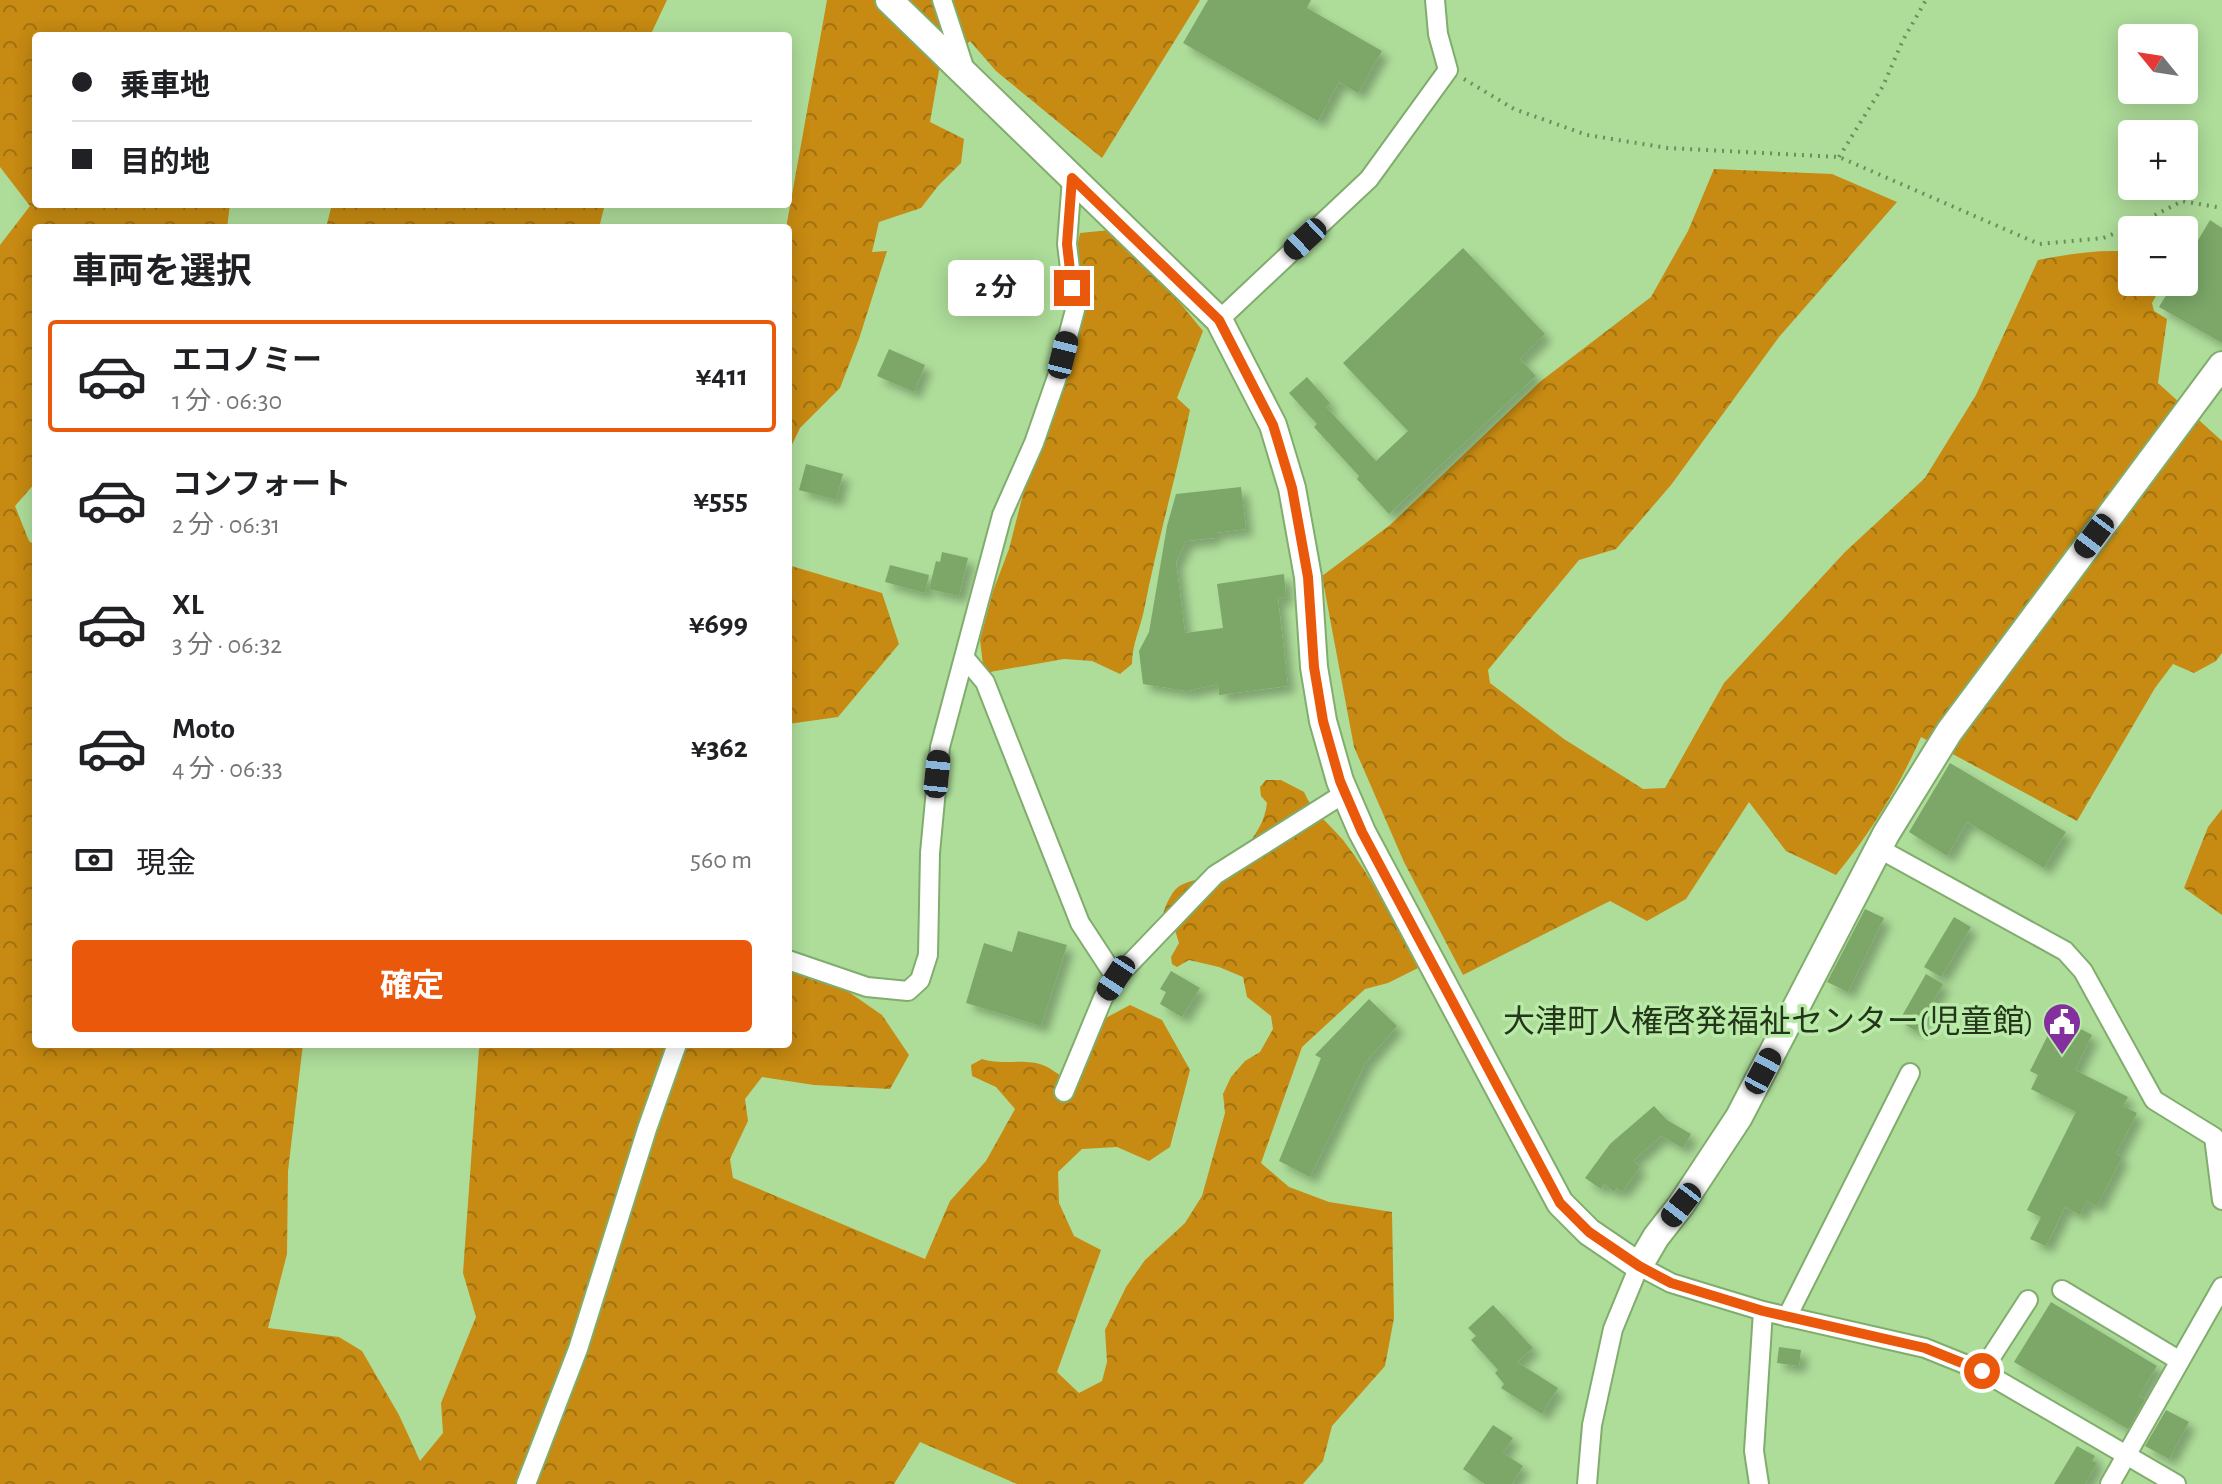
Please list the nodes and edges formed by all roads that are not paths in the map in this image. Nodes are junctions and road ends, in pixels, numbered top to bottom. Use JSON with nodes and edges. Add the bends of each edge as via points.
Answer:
{"nodes":[{"id":1,"x":889,"y":0,"type":"edge"},
{"id":2,"x":942,"y":0,"type":"edge"},
{"id":3,"x":1435,"y":0,"type":"edge"},
{"id":4,"x":966,"y":75,"type":"junction"},
{"id":5,"x":1072,"y":178,"type":"junction"},
{"id":6,"x":1219,"y":320,"type":"junction"},
{"id":7,"x":2222,"y":365,"type":"edge"},
{"id":8,"x":964,"y":657,"type":"junction"},
{"id":9,"x":1345,"y":793,"type":"junction"},
{"id":10,"x":1878,"y":848,"type":"junction"},
{"id":11,"x":792,"y":961,"type":"edge"},
{"id":12,"x":1116,"y":978,"type":"junction"},
{"id":13,"x":676,"y":1048,"type":"edge"},
{"id":14,"x":1910,"y":1073,"type":"dead end"},
{"id":15,"x":1064,"y":1092,"type":"dead end"},
{"id":16,"x":2222,"y":1200,"type":"edge"},
{"id":17,"x":1639,"y":1266,"type":"junction"},
{"id":18,"x":2222,"y":1287,"type":"edge"},
{"id":19,"x":2062,"y":1290,"type":"dead end"},
{"id":20,"x":2028,"y":1300,"type":"dead end"},
{"id":21,"x":1763,"y":1311,"type":"junction"},
{"id":22,"x":1787,"y":1317,"type":"junction"},
{"id":23,"x":2180,"y":1361,"type":"junction"},
{"id":24,"x":1982,"y":1371,"type":"junction"},
{"id":25,"x":2127,"y":1455,"type":"junction"},
{"id":26,"x":526,"y":1484,"type":"edge"},
{"id":27,"x":1587,"y":1484,"type":"edge"},
{"id":28,"x":1759,"y":1484,"type":"edge"},
{"id":29,"x":2110,"y":1484,"type":"edge"},
{"id":30,"x":2176,"y":1484,"type":"edge"}],
"edges":[{"from":1,"to":4,"type":"street"},
{"from":2,"to":4,"type":"street"},
{"from":3,"to":6,"type":"street","via":[[1448,70],[1369,179]]},
{"from":4,"to":5,"type":"street"},
{"from":5,"to":6,"type":"street"},
{"from":5,"to":8,"type":"street","via":[[1067,244],[1075,310],[1034,443],[1002,515]]},
{"from":6,"to":9,"type":"street","via":[[1273,425],[1292,488],[1308,577],[1323,721]]},
{"from":7,"to":10,"type":"street","via":[[1949,732]]},
{"from":8,"to":11,"type":"street","via":[[940,747],[928,955],[920,980],[908,991],[867,987]]},
{"from":8,"to":12,"type":"street","via":[[985,682],[1080,923]]},
{"from":9,"to":12,"type":"street","via":[[1215,875]]},
{"from":9,"to":17,"type":"street","via":[[1560,1203],[1589,1232]]},
{"from":10,"to":16,"type":"street","via":[[2065,951],[2083,971],[2154,1100],[2214,1137]]},
{"from":10,"to":17,"type":"street","via":[[1739,1117]]},
{"from":12,"to":15,"type":"street"},
{"from":13,"to":26,"type":"street","via":[[578,1349]]},
{"from":14,"to":22,"type":"street"},
{"from":17,"to":21,"type":"street","via":[[1671,1283]]},
{"from":17,"to":27,"type":"street","via":[[1613,1329],[1592,1425]]},
{"from":18,"to":23,"type":"street"},
{"from":19,"to":23,"type":"street"},
{"from":20,"to":24,"type":"street"},
{"from":21,"to":22,"type":"street"},
{"from":21,"to":28,"type":"street","via":[[1754,1451]]},
{"from":22,"to":24,"type":"street","via":[[1925,1348]]},
{"from":23,"to":25,"type":"street"},
{"from":24,"to":25,"type":"street"},
{"from":25,"to":29,"type":"street"},
{"from":25,"to":30,"type":"street"}]}
